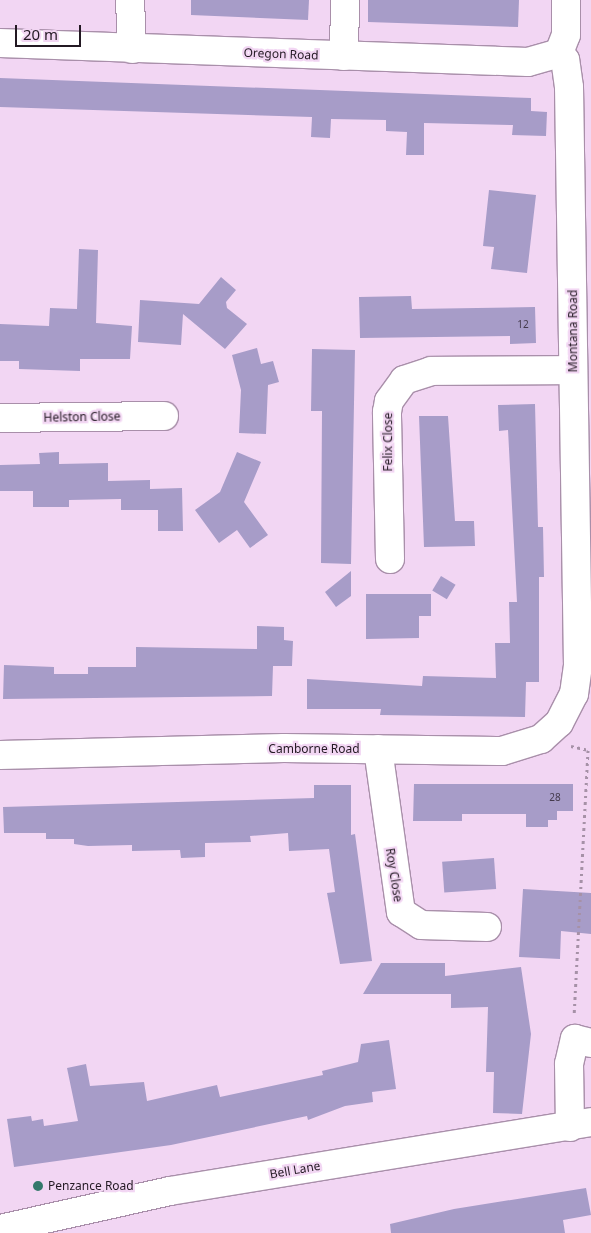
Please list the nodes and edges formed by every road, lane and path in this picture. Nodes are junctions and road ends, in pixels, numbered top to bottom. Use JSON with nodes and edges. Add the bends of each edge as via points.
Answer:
{"nodes":[{"id":1,"x":130,"y":0,"type":"edge"},
{"id":2,"x":345,"y":0,"type":"edge"},
{"id":3,"x":566,"y":0,"type":"edge"},
{"id":4,"x":0,"y":43,"type":"edge"},
{"id":5,"x":132,"y":49,"type":"junction"},
{"id":6,"x":559,"y":53,"type":"junction"},
{"id":7,"x":344,"y":56,"type":"junction"},
{"id":8,"x":582,"y":213,"type":"edge"},
{"id":9,"x":573,"y":370,"type":"junction"},
{"id":10,"x":164,"y":416,"type":"dead end"},
{"id":11,"x":0,"y":418,"type":"edge"},
{"id":12,"x":390,"y":560,"type":"dead end"},
{"id":13,"x":578,"y":666,"type":"joint"},
{"id":14,"x":541,"y":739,"type":"junction"},
{"id":15,"x":378,"y":748,"type":"junction"},
{"id":16,"x":0,"y":755,"type":"edge"},
{"id":17,"x":487,"y":926,"type":"dead end"},
{"id":18,"x":583,"y":1041,"type":"edge"},
{"id":19,"x":581,"y":1124,"type":"edge"},
{"id":20,"x":0,"y":1228,"type":"edge"}],
"edges":[{"from":1,"to":5,"type":"street"},
{"from":2,"to":7,"type":"street"},
{"from":3,"to":6,"type":"street","via":[[566,35]]},
{"from":4,"to":5,"type":"street","name":"Oregon Road"},
{"from":5,"to":7,"type":"street","name":"Oregon Road"},
{"from":6,"to":7,"type":"street","name":"Oregon Road","via":[[528,62]]},
{"from":6,"to":8,"type":"street","name":"Montana Road","via":[[565,60],[569,87]]},
{"from":8,"to":9,"type":"street","name":"Montana Road"},
{"from":9,"to":12,"type":"street","name":"Felix Close","via":[[431,371],[415,374],[400,385],[387,412]]},
{"from":9,"to":13,"type":"street","name":"Montana Road"},
{"from":10,"to":11,"type":"street","name":"Helston Close"},
{"from":13,"to":14,"type":"street","name":"Camborne Road","via":[[572,702],[559,723]]},
{"from":14,"to":15,"type":"street","name":"Camborne Road","via":[[502,751]]},
{"from":14,"to":18,"type":"path","via":[[588,750]]},
{"from":15,"to":16,"type":"street","name":"Camborne Road"},
{"from":15,"to":17,"type":"street","name":"Roy Close","via":[[401,912],[421,925]]},
{"from":18,"to":19,"type":"street","via":[[569,1064]]},
{"from":19,"to":20,"type":"street","name":"Bell Lane","via":[[170,1191]]}]}
